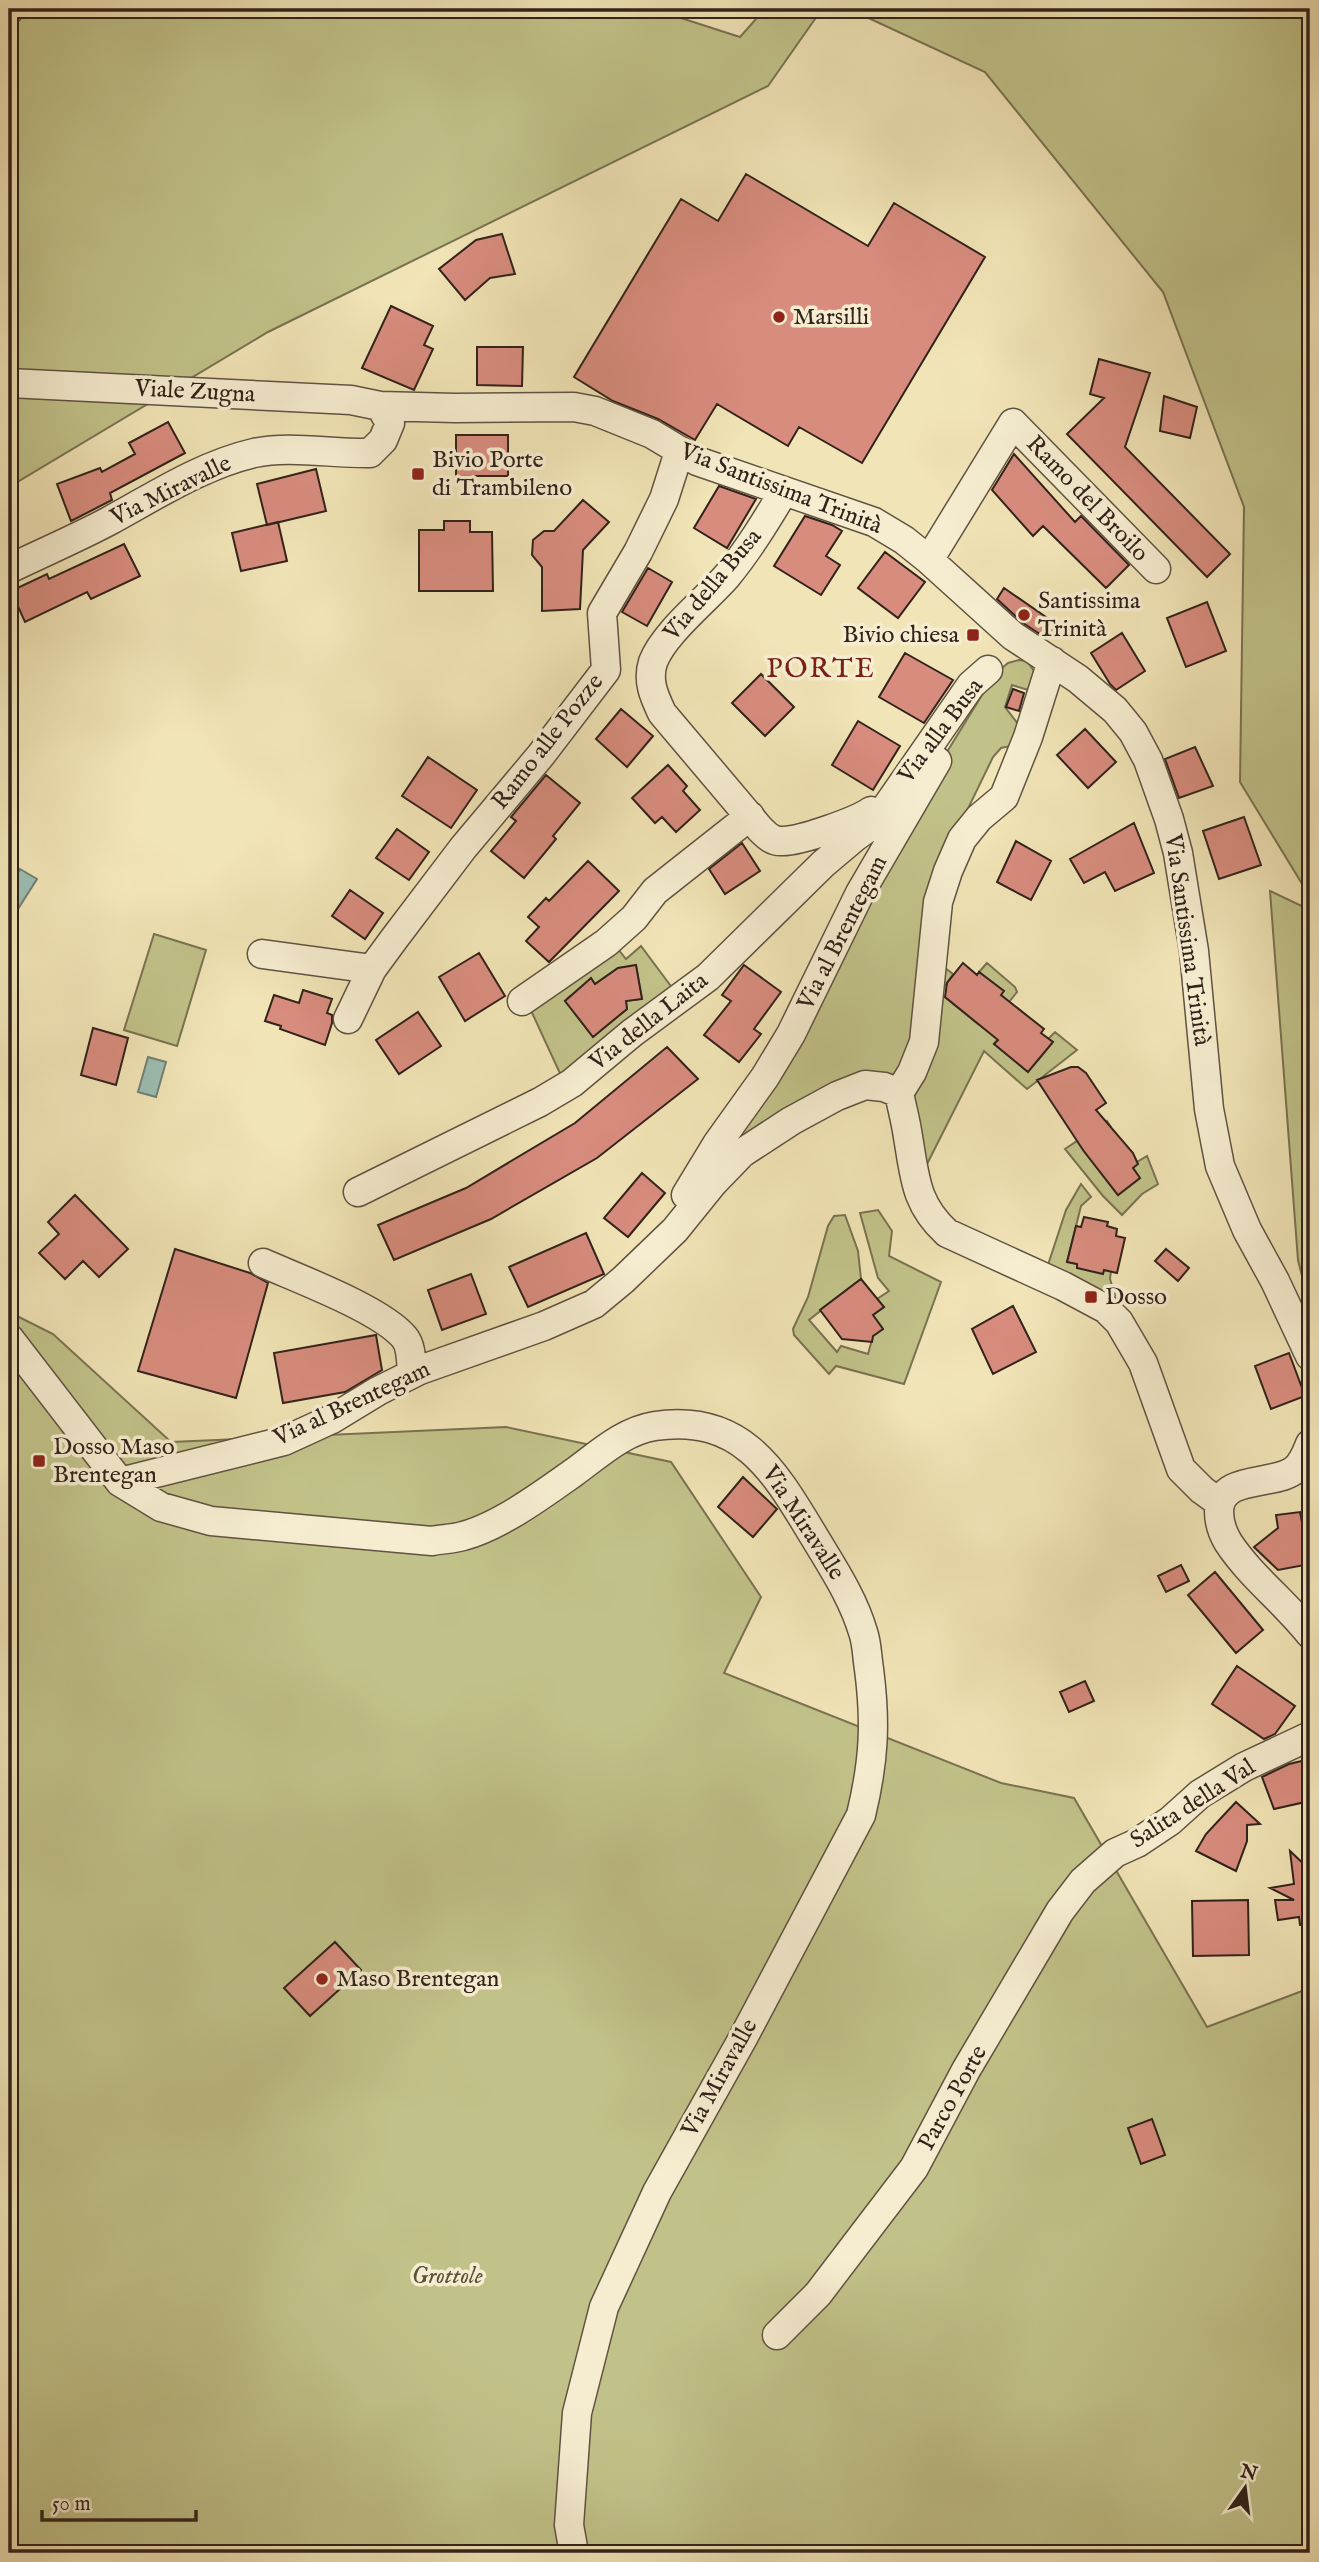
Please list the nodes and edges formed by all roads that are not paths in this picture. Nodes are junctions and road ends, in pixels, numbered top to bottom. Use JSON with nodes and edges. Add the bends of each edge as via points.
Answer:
{"nodes":[{"id":1,"x":9,"y":383,"type":"edge"},
{"id":2,"x":380,"y":406,"type":"junction"},
{"id":3,"x":679,"y":452,"type":"junction"},
{"id":4,"x":784,"y":491,"type":"junction"},
{"id":5,"x":929,"y":559,"type":"junction"},
{"id":6,"x":9,"y":569,"type":"edge"},
{"id":7,"x":1156,"y":569,"type":"dead end"},
{"id":8,"x":1013,"y":636,"type":"junction"},
{"id":9,"x":1052,"y":661,"type":"junction"},
{"id":10,"x":988,"y":670,"type":"junction"},
{"id":11,"x":894,"y":793,"type":"junction"},
{"id":12,"x":750,"y":816,"type":"junction"},
{"id":13,"x":262,"y":954,"type":"dead end"},
{"id":14,"x":372,"y":969,"type":"junction"},
{"id":15,"x":522,"y":1001,"type":"dead end"},
{"id":16,"x":348,"y":1019,"type":"dead end"},
{"id":17,"x":898,"y":1093,"type":"junction"},
{"id":18,"x":358,"y":1192,"type":"dead end"},
{"id":19,"x":675,"y":1230,"type":"junction"},
{"id":20,"x":263,"y":1263,"type":"dead end"},
{"id":21,"x":9,"y":1338,"type":"edge"},
{"id":22,"x":1310,"y":1356,"type":"edge"},
{"id":23,"x":412,"y":1374,"type":"junction"},
{"id":24,"x":1310,"y":1444,"type":"edge"},
{"id":25,"x":120,"y":1482,"type":"junction"},
{"id":26,"x":1220,"y":1503,"type":"junction"},
{"id":27,"x":1310,"y":1634,"type":"edge"},
{"id":28,"x":1310,"y":1736,"type":"edge"},
{"id":29,"x":1115,"y":1853,"type":"joint"},
{"id":30,"x":777,"y":2335,"type":"dead end"},
{"id":31,"x":574,"y":2553,"type":"edge"}],
"edges":[{"from":1,"to":2,"type":"street","name":"Viale Zugna","via":[[351,400]]},
{"from":2,"to":3,"type":"street","name":"Via Santissima Trinità","via":[[574,407],[624,421]]},
{"from":2,"to":6,"type":"street","name":"Via Miravalle","via":[[390,423],[383,440],[370,453],[256,453],[223,463]]},
{"from":3,"to":4,"type":"street","name":"Via Santissima Trinità"},
{"from":3,"to":14,"type":"street","name":"Ramo alle Pozze","via":[[664,499],[602,613],[606,670]]},
{"from":4,"to":5,"type":"street","name":"Via Santissima Trinità","via":[[874,522]]},
{"from":4,"to":12,"type":"street","name":"Via della Busa","via":[[756,540],[666,641],[650,678],[662,713]]},
{"from":5,"to":7,"type":"street","name":"Ramo del Broilo","via":[[1013,423]]},
{"from":5,"to":8,"type":"street","name":"Via Santissima Trinità"},
{"from":8,"to":9,"type":"street","name":"Via Santissima Trinità"},
{"from":8,"to":10,"type":"street","name":"Via al Brentegam"},
{"from":9,"to":17,"type":"street","via":[[1004,797],[962,839],[948,871],[938,902],[924,1042]]},
{"from":9,"to":22,"type":"street","name":"Via Santissima Trinità","via":[[1115,709],[1133,732],[1159,788],[1185,887],[1209,1109],[1220,1166]]},
{"from":10,"to":11,"type":"street","name":"Via alla Busa","via":[[971,685]]},
{"from":10,"to":19,"type":"street","name":"Via al Brentegam","via":[[860,893],[791,1034],[679,1206]]},
{"from":11,"to":12,"type":"street","name":"Via della Busa","via":[[868,814],[784,841],[772,839]]},
{"from":11,"to":18,"type":"street","name":"Via della Laita","via":[[876,822],[823,864],[708,977],[572,1083]]},
{"from":12,"to":15,"type":"street","via":[[655,891],[606,943]]},
{"from":13,"to":14,"type":"street"},
{"from":14,"to":16,"type":"street","name":"Ramo alle Pozze"},
{"from":17,"to":19,"type":"street","name":"Via al Brentegam","via":[[865,1085],[791,1121],[742,1153]]},
{"from":17,"to":26,"type":"street","via":[[913,1179],[934,1222],[947,1233],[1096,1303],[1119,1322],[1143,1363],[1181,1469]]},
{"from":19,"to":23,"type":"street","name":"Via al Brentegam","via":[[594,1304]]},
{"from":20,"to":23,"type":"street","via":[[388,1323],[406,1338]]},
{"from":21,"to":25,"type":"street","name":"Via Miravalle"},
{"from":23,"to":25,"type":"street","name":"Via al Brentegam","via":[[284,1441]]},
{"from":24,"to":26,"type":"street","via":[[1293,1471],[1232,1488]]},
{"from":25,"to":31,"type":"street","name":"Via Miravalle","via":[[161,1507],[211,1521],[432,1541],[464,1536],[497,1522],[617,1441],[652,1427],[679,1424],[705,1428],[757,1453],[849,1595],[864,1633],[873,1710],[874,1746],[861,1815],[657,2192],[604,2307],[577,2413],[569,2525]]},
{"from":26,"to":27,"type":"street","via":[[1219,1522],[1227,1541]]},
{"from":28,"to":29,"type":"street","name":"Salita della Val","via":[[1244,1767],[1200,1794],[1170,1821]]},
{"from":29,"to":30,"type":"street","name":"Parco Porte","via":[[1083,1881],[1060,1911],[915,2168],[818,2294]]}]}
